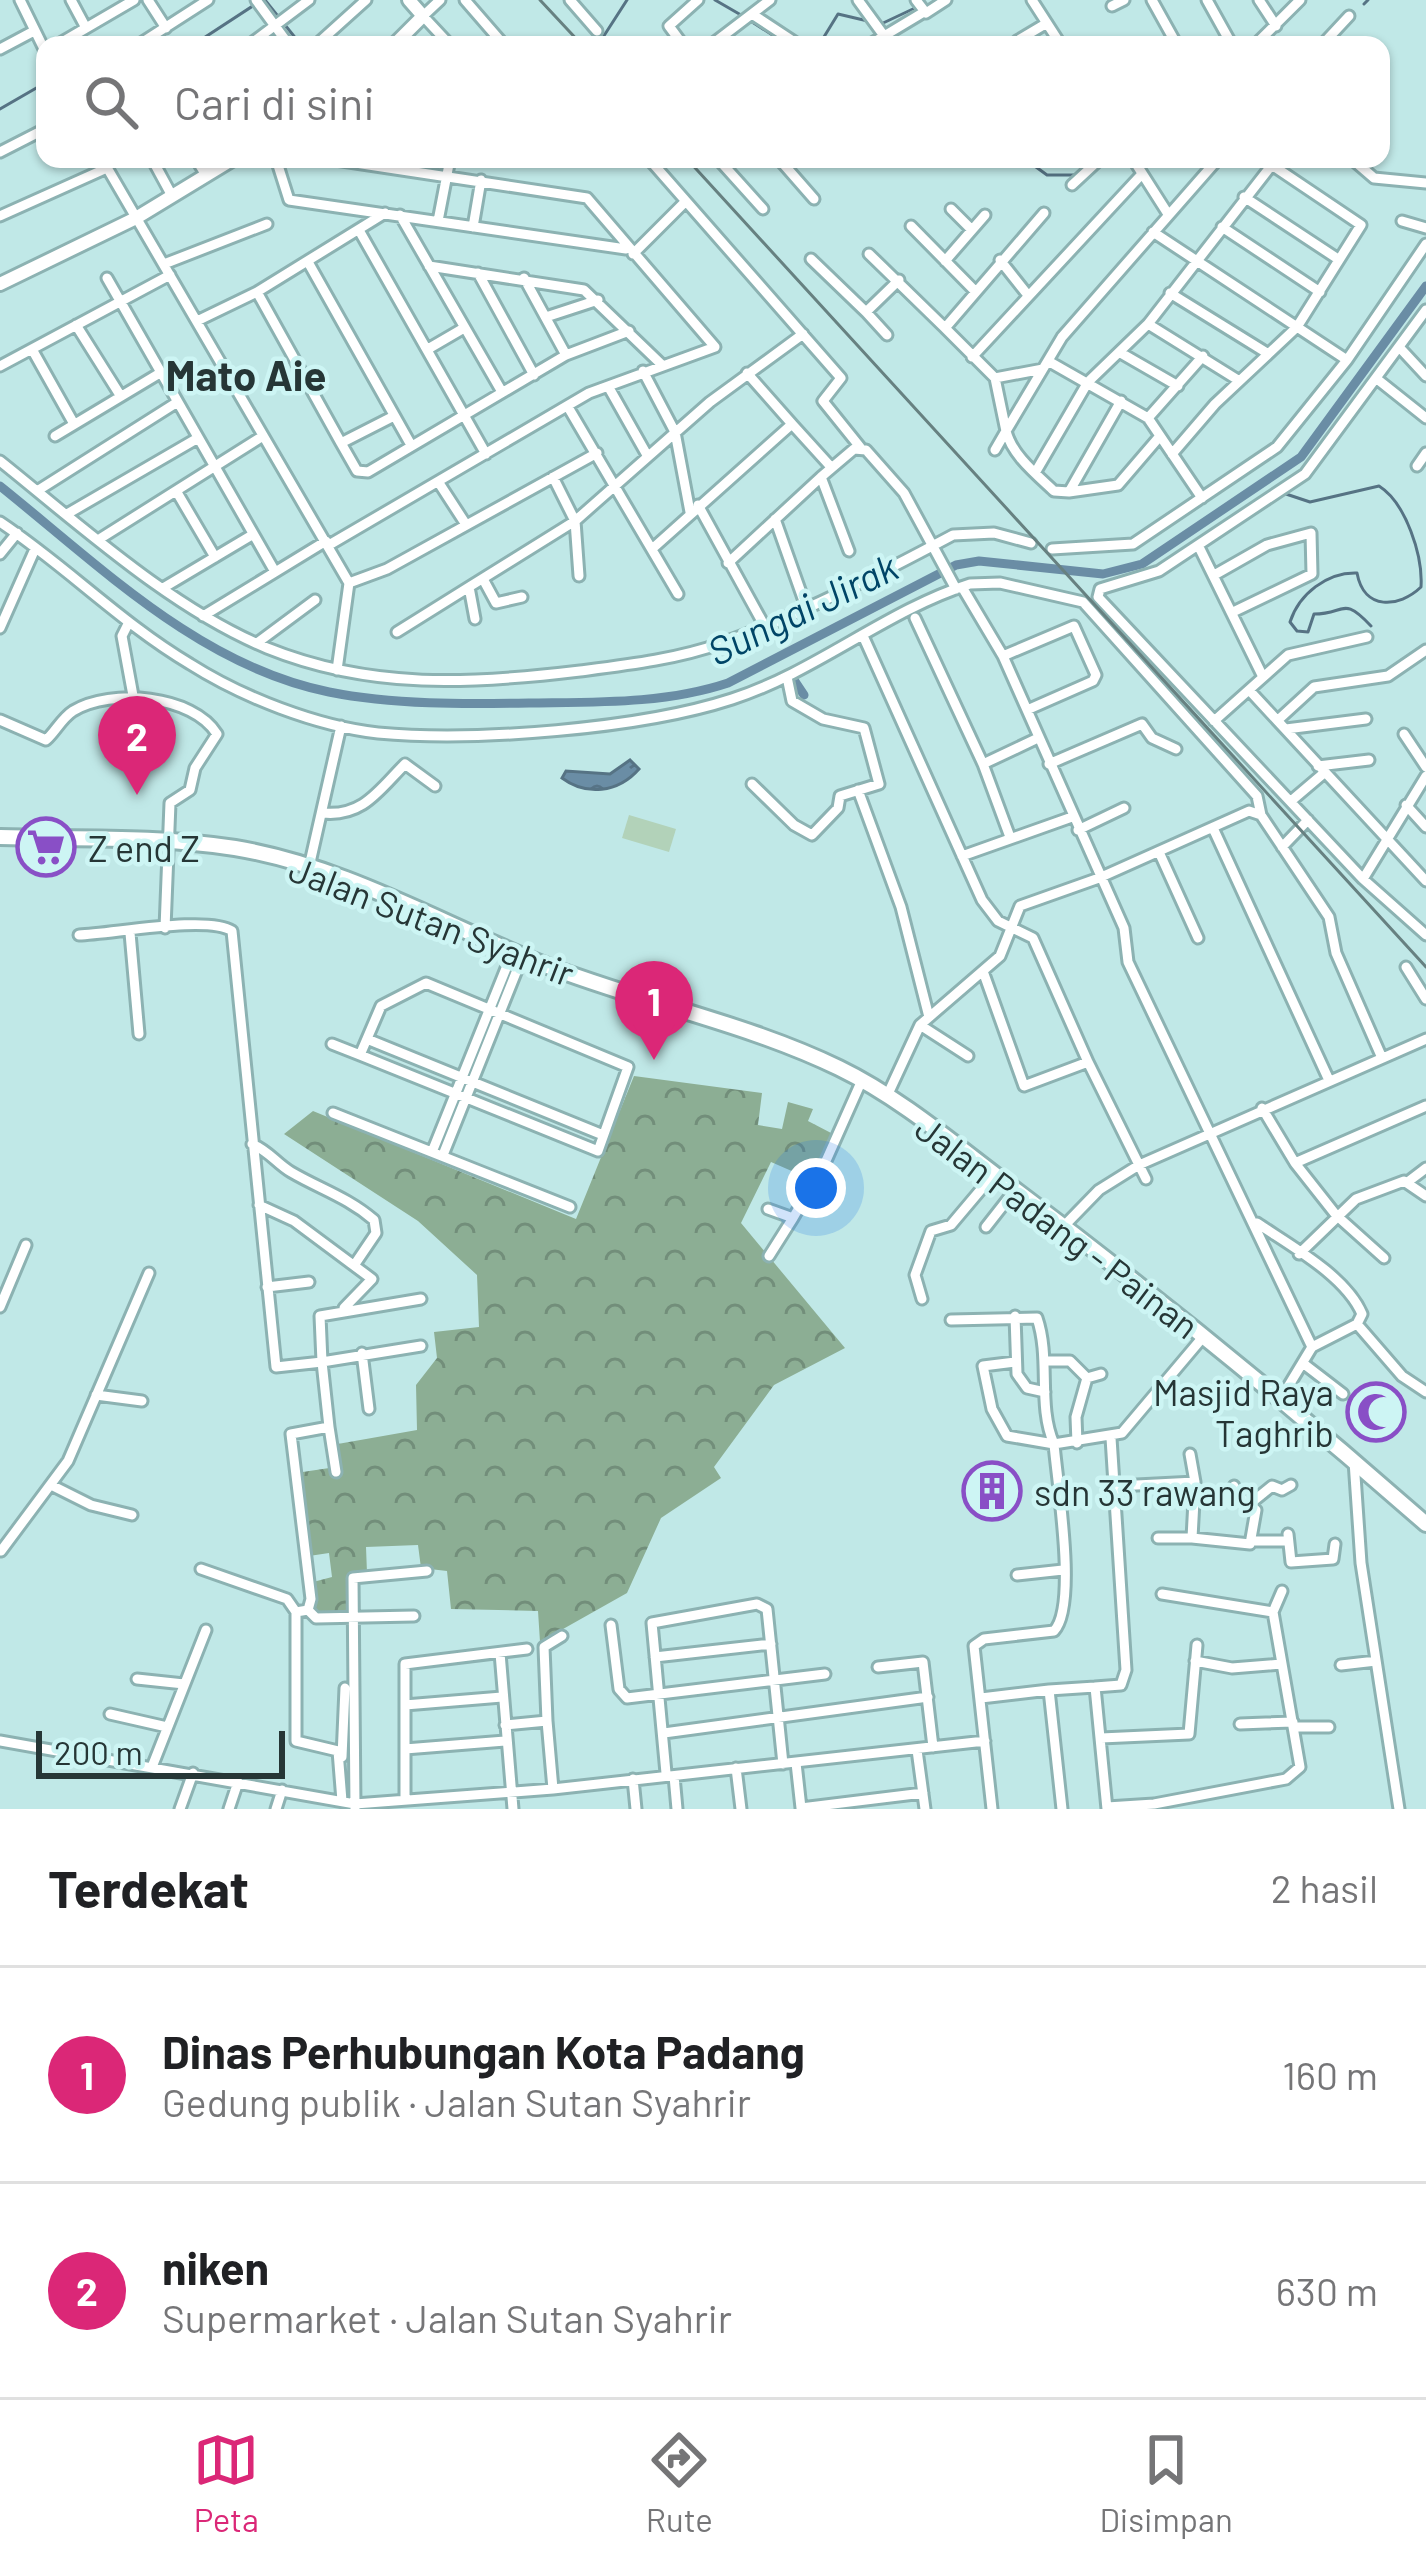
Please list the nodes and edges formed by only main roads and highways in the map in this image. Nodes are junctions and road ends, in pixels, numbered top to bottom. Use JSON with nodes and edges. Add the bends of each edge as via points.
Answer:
{"nodes":[{"id":1,"x":0,"y":837,"type":"edge"},
{"id":2,"x":784,"y":1044,"type":"joint"},
{"id":3,"x":1426,"y":1523,"type":"edge"}],
"edges":[{"from":1,"to":2,"type":"main road","name":"Jalan Sutan Syahrir","via":[[238,848],[411,904],[650,1004]]},
{"from":2,"to":3,"type":"main road","name":"Jalan Padang - Painan","via":[[862,1080],[1064,1226]]}]}
